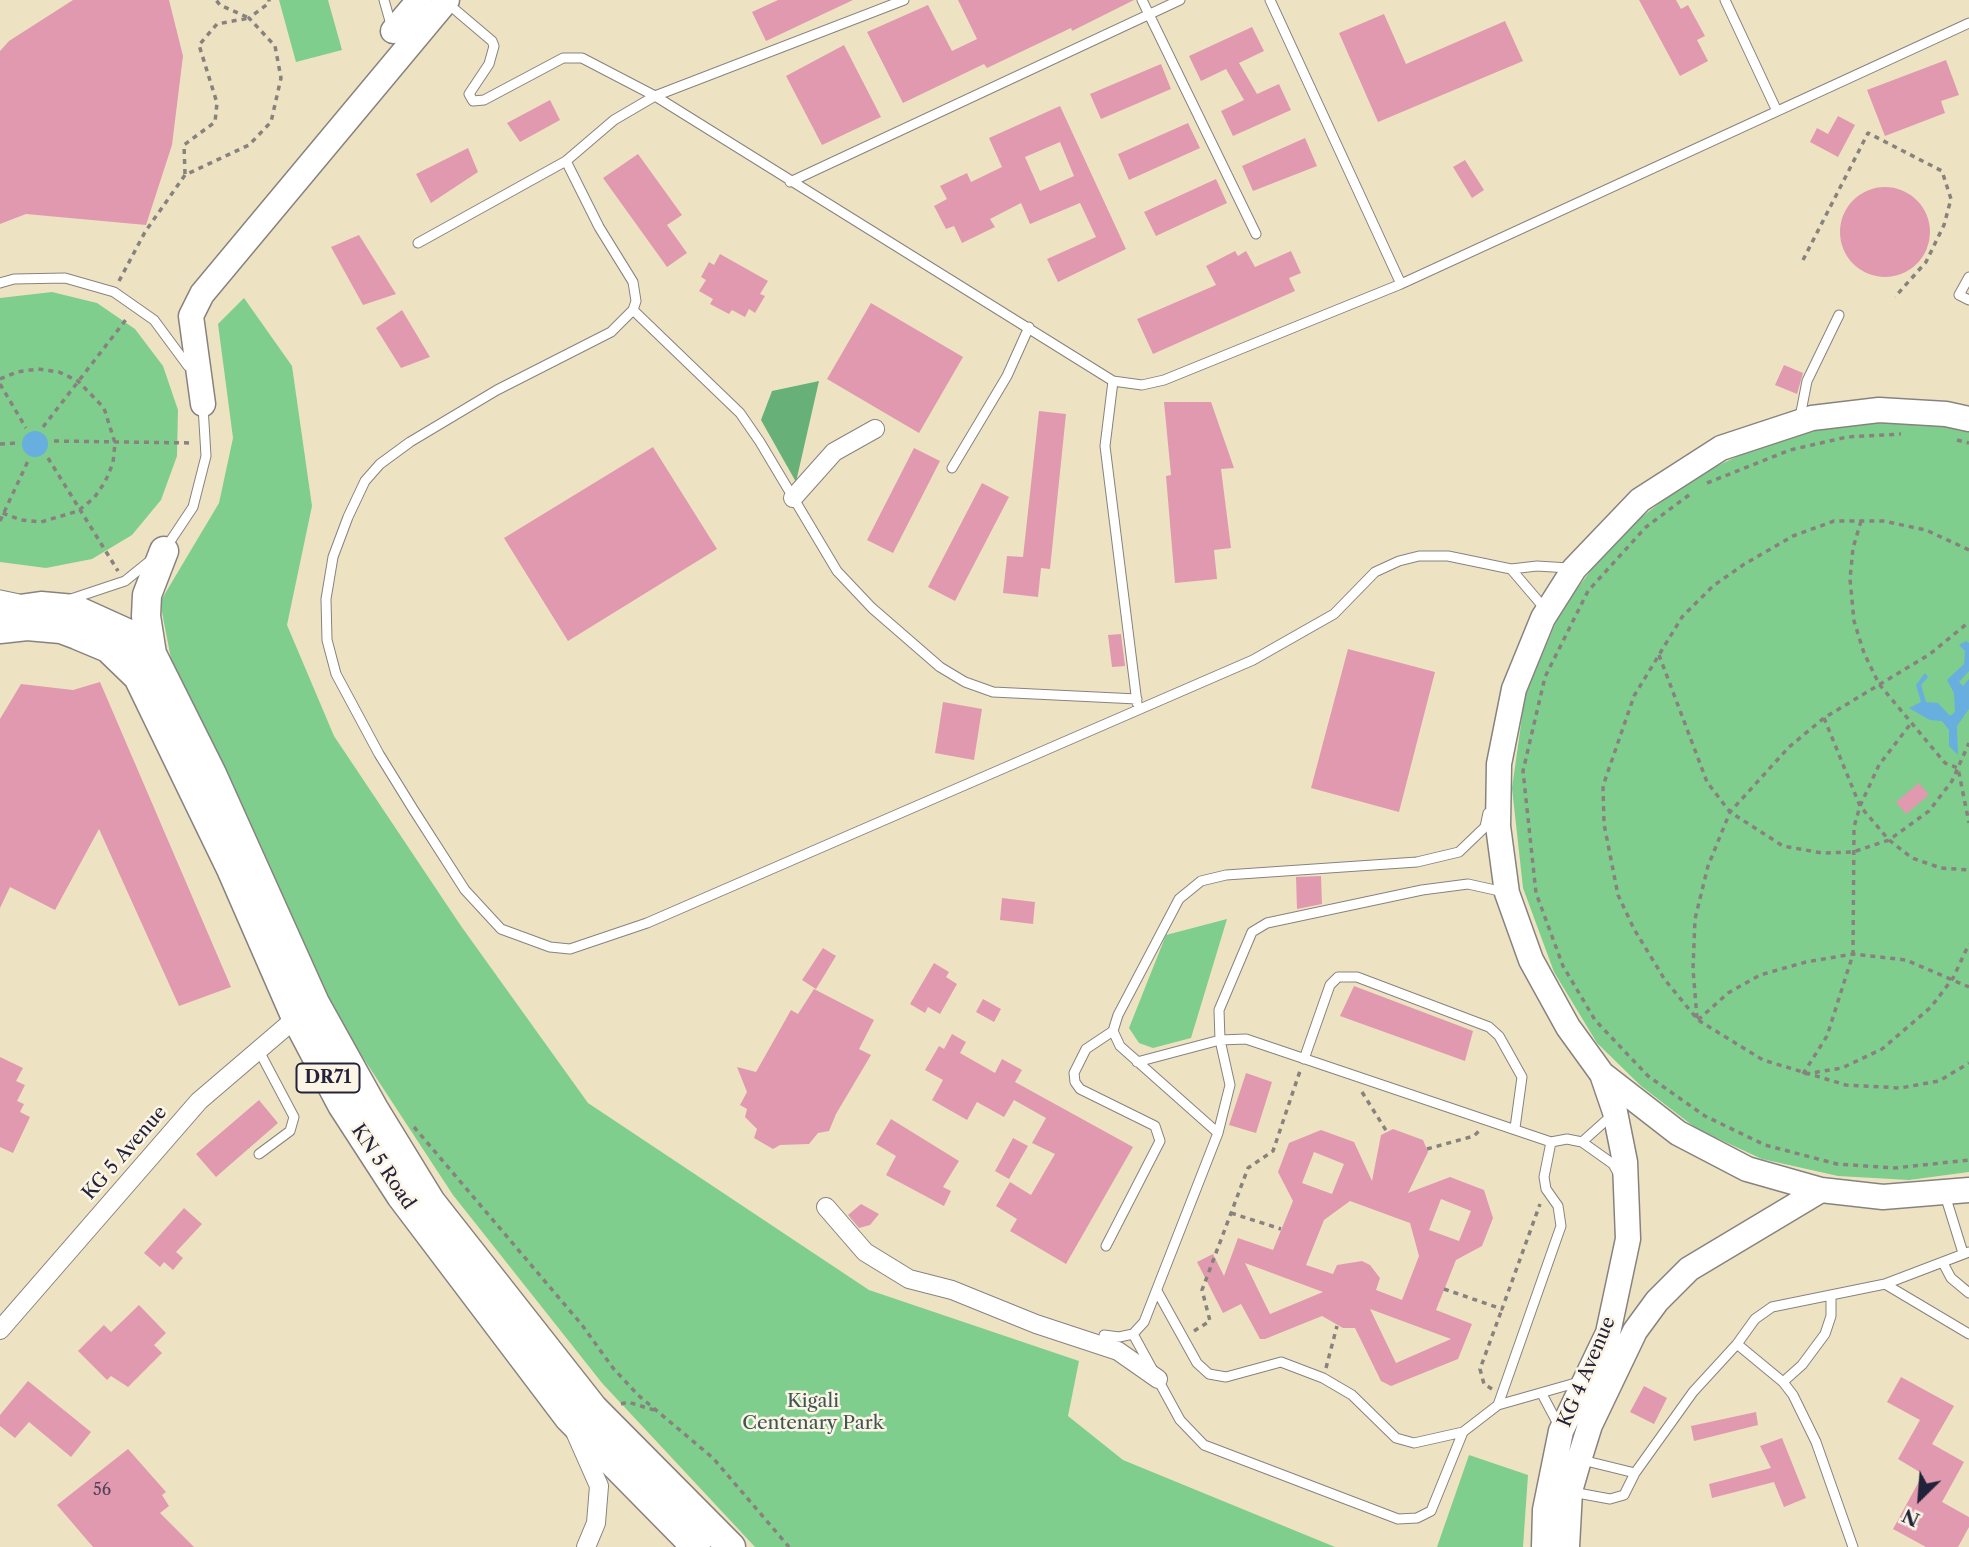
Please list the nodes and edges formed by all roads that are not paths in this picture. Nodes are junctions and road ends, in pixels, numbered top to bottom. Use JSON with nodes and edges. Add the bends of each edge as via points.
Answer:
{"nodes":[{"id":1,"x":384,"y":0,"type":"edge"},
{"id":2,"x":419,"y":0,"type":"edge"},
{"id":3,"x":904,"y":0,"type":"edge"},
{"id":4,"x":1142,"y":0,"type":"edge"},
{"id":5,"x":1180,"y":0,"type":"edge"},
{"id":6,"x":1270,"y":0,"type":"edge"},
{"id":7,"x":1725,"y":0,"type":"edge"},
{"id":8,"x":446,"y":1,"type":"edge"},
{"id":9,"x":1148,"y":14,"type":"junction"},
{"id":10,"x":1969,"y":23,"type":"edge"},
{"id":11,"x":393,"y":31,"type":"junction"},
{"id":12,"x":399,"y":57,"type":"junction"},
{"id":13,"x":655,"y":96,"type":"junction"},
{"id":14,"x":1776,"y":109,"type":"junction"},
{"id":15,"x":566,"y":161,"type":"junction"},
{"id":16,"x":790,"y":183,"type":"junction"},
{"id":17,"x":1256,"y":234,"type":"dead end"},
{"id":18,"x":418,"y":243,"type":"dead end"},
{"id":19,"x":1969,"y":277,"type":"edge"},
{"id":20,"x":0,"y":283,"type":"edge"},
{"id":21,"x":1401,"y":284,"type":"junction"},
{"id":22,"x":1969,"y":300,"type":"edge"},
{"id":23,"x":633,"y":310,"type":"junction"},
{"id":24,"x":1839,"y":315,"type":"dead end"},
{"id":25,"x":1029,"y":327,"type":"junction"},
{"id":26,"x":1113,"y":381,"type":"junction"},
{"id":27,"x":203,"y":404,"type":"junction"},
{"id":28,"x":1800,"y":422,"type":"junction"},
{"id":29,"x":875,"y":429,"type":"dead end"},
{"id":30,"x":1962,"y":429,"type":"edge"},
{"id":31,"x":952,"y":468,"type":"dead end"},
{"id":32,"x":793,"y":498,"type":"junction"},
{"id":33,"x":164,"y":551,"type":"junction"},
{"id":34,"x":1511,"y":569,"type":"junction"},
{"id":35,"x":1574,"y":569,"type":"junction"},
{"id":36,"x":0,"y":595,"type":"edge"},
{"id":37,"x":0,"y":612,"type":"edge"},
{"id":38,"x":1543,"y":618,"type":"junction"},
{"id":39,"x":0,"y":629,"type":"edge"},
{"id":40,"x":152,"y":654,"type":"junction"},
{"id":41,"x":1137,"y":699,"type":"junction"},
{"id":42,"x":1139,"y":712,"type":"junction"},
{"id":43,"x":1499,"y":764,"type":"junction"},
{"id":44,"x":1507,"y":893,"type":"junction"},
{"id":45,"x":296,"y":1018,"type":"junction"},
{"id":46,"x":1113,"y":1031,"type":"junction"},
{"id":47,"x":1220,"y":1040,"type":"junction"},
{"id":48,"x":258,"y":1049,"type":"junction"},
{"id":49,"x":1304,"y":1059,"type":"junction"},
{"id":50,"x":1137,"y":1062,"type":"junction"},
{"id":51,"x":1602,"y":1074,"type":"junction"},
{"id":52,"x":1615,"y":1112,"type":"junction"},
{"id":53,"x":1515,"y":1128,"type":"junction"},
{"id":54,"x":1218,"y":1133,"type":"junction"},
{"id":55,"x":1550,"y":1142,"type":"junction"},
{"id":56,"x":1582,"y":1142,"type":"junction"},
{"id":57,"x":259,"y":1154,"type":"dead end"},
{"id":58,"x":1821,"y":1190,"type":"junction"},
{"id":59,"x":1969,"y":1190,"type":"edge"},
{"id":60,"x":1628,"y":1191,"type":"junction"},
{"id":61,"x":1944,"y":1194,"type":"junction"},
{"id":62,"x":826,"y":1207,"type":"dead end"},
{"id":63,"x":1106,"y":1246,"type":"dead end"},
{"id":64,"x":1966,"y":1253,"type":"edge"},
{"id":65,"x":1943,"y":1263,"type":"junction"},
{"id":66,"x":1885,"y":1284,"type":"junction"},
{"id":67,"x":1157,"y":1291,"type":"junction"},
{"id":68,"x":1969,"y":1293,"type":"edge"},
{"id":69,"x":1831,"y":1295,"type":"junction"},
{"id":70,"x":0,"y":1330,"type":"edge"},
{"id":71,"x":1133,"y":1334,"type":"junction"},
{"id":72,"x":1969,"y":1334,"type":"edge"},
{"id":73,"x":1104,"y":1335,"type":"dead end"},
{"id":74,"x":1737,"y":1344,"type":"junction"},
{"id":75,"x":1158,"y":1379,"type":"junction"},
{"id":76,"x":1584,"y":1381,"type":"junction"},
{"id":77,"x":1783,"y":1382,"type":"junction"},
{"id":78,"x":1542,"y":1394,"type":"junction"},
{"id":79,"x":1498,"y":1405,"type":"junction"},
{"id":80,"x":569,"y":1418,"type":"junction"},
{"id":81,"x":1561,"y":1431,"type":"junction"},
{"id":82,"x":1463,"y":1432,"type":"junction"},
{"id":83,"x":1579,"y":1460,"type":"junction"},
{"id":84,"x":1635,"y":1473,"type":"junction"},
{"id":85,"x":1570,"y":1491,"type":"junction"},
{"id":86,"x":586,"y":1547,"type":"edge"},
{"id":87,"x":696,"y":1547,"type":"edge"},
{"id":88,"x":731,"y":1547,"type":"edge"},
{"id":89,"x":1544,"y":1547,"type":"edge"},
{"id":90,"x":1567,"y":1547,"type":"edge"},
{"id":91,"x":1853,"y":1547,"type":"edge"}],
"edges":[{"from":1,"to":11,"type":"lane"},
{"from":2,"to":11,"type":"main road"},
{"from":3,"to":13,"type":"lane"},
{"from":4,"to":9,"type":"lane"},
{"from":5,"to":9,"type":"lane"},
{"from":6,"to":21,"type":"lane"},
{"from":7,"to":14,"type":"lane"},
{"from":8,"to":12,"type":"main road"},
{"from":8,"to":13,"type":"lane","via":[[494,47],[489,64],[469,94],[473,102],[571,57],[613,72]]},
{"from":9,"to":16,"type":"lane"},
{"from":9,"to":17,"type":"lane"},
{"from":10,"to":14,"type":"lane"},
{"from":11,"to":12,"type":"lane"},
{"from":12,"to":27,"type":"main road","via":[[202,294],[191,316]]},
{"from":13,"to":15,"type":"lane","via":[[614,120]]},
{"from":13,"to":16,"type":"lane"},
{"from":14,"to":21,"type":"lane"},
{"from":15,"to":18,"type":"lane"},
{"from":15,"to":23,"type":"lane","via":[[633,282]]},
{"from":16,"to":25,"type":"lane"},
{"from":19,"to":22,"type":"lane","via":[[1959,295]]},
{"from":20,"to":27,"type":"lane","via":[[65,278],[114,292],[154,320],[185,358]]},
{"from":21,"to":26,"type":"lane","via":[[1164,380],[1142,385]]},
{"from":23,"to":32,"type":"lane","via":[[740,414]]},
{"from":23,"to":42,"type":"lane","via":[[611,332],[462,410],[380,464],[355,500],[328,579],[325,617],[336,674],[379,754],[465,890],[500,929],[550,947],[570,949],[602,940]]},
{"from":24,"to":28,"type":"lane","via":[[1807,381]]},
{"from":25,"to":26,"type":"lane"},
{"from":25,"to":31,"type":"lane","via":[[1007,376]]},
{"from":26,"to":41,"type":"lane","via":[[1105,446]]},
{"from":27,"to":33,"type":"lane","via":[[206,456],[193,507]]},
{"from":28,"to":30,"type":"main road","via":[[1879,410],[1946,414]]},
{"from":28,"to":35,"type":"main road","via":[[1721,448],[1640,500]]},
{"from":29,"to":32,"type":"street","via":[[834,452]]},
{"from":32,"to":41,"type":"lane","via":[[837,571],[906,638],[965,682],[993,692]]},
{"from":33,"to":36,"type":"lane","via":[[125,581],[78,599],[28,602]]},
{"from":33,"to":40,"type":"main road","via":[[147,595]]},
{"from":34,"to":35,"type":"lane"},
{"from":34,"to":38,"type":"lane","via":[[1547,611]]},
{"from":34,"to":42,"type":"lane","via":[[1448,556],[1399,561],[1375,572],[1334,614],[1253,660]]},
{"from":35,"to":38,"type":"main road"},
{"from":37,"to":40,"type":"main road","number":"DR71","via":[[41,606],[74,609],[127,633]]},
{"from":38,"to":43,"type":"main road","via":[[1514,689]]},
{"from":39,"to":45,"type":"main road","name":"KN 5 Road","number":"DR71","via":[[61,629],[122,658],[138,677],[231,869]]},
{"from":40,"to":88,"type":"main road","name":"KN 5 Road","number":"DR71","via":[[212,774],[315,1003],[431,1202],[593,1408]]},
{"from":41,"to":42,"type":"lane"},
{"from":43,"to":44,"type":"main road","via":[[1498,826]]},
{"from":43,"to":46,"type":"lane","via":[[1485,827],[1459,852],[1417,862],[1226,875],[1201,881],[1179,899],[1167,918]]},
{"from":44,"to":47,"type":"lane","via":[[1468,884],[1433,888],[1267,923],[1244,944],[1219,1010]]},
{"from":44,"to":51,"type":"main road","via":[[1531,960],[1568,1027]]},
{"from":45,"to":48,"type":"street","name":"KG 5 Avenue"},
{"from":45,"to":80,"type":"main road","name":"KN 5 Road","number":"DR71","via":[[342,1105],[401,1196]]},
{"from":46,"to":50,"type":"lane","via":[[1120,1046]]},
{"from":46,"to":63,"type":"lane","via":[[1086,1049],[1074,1073],[1075,1082],[1080,1089],[1156,1126],[1160,1141]]},
{"from":47,"to":49,"type":"lane","via":[[1246,1039]]},
{"from":47,"to":50,"type":"lane"},
{"from":47,"to":54,"type":"lane","via":[[1230,1085]]},
{"from":48,"to":57,"type":"lane","via":[[294,1117],[290,1131]]},
{"from":48,"to":70,"type":"street","name":"KG 5 Avenue","via":[[162,1141]]},
{"from":49,"to":53,"type":"lane"},
{"from":49,"to":53,"type":"lane","via":[[1330,985],[1338,977],[1357,977],[1489,1027],[1499,1036],[1522,1077]]},
{"from":50,"to":54,"type":"lane"},
{"from":51,"to":52,"type":"main road","name":"KG 4 Avenue"},
{"from":51,"to":58,"type":"main road","via":[[1678,1133],[1747,1169]]},
{"from":52,"to":56,"type":"lane"},
{"from":52,"to":60,"type":"main road","name":"KG 4 Avenue"},
{"from":53,"to":55,"type":"lane"},
{"from":54,"to":67,"type":"lane"},
{"from":55,"to":56,"type":"lane"},
{"from":55,"to":79,"type":"lane","via":[[1544,1177],[1558,1206],[1561,1226]]},
{"from":56,"to":60,"type":"lane","via":[[1613,1164]]},
{"from":58,"to":61,"type":"main road","via":[[1882,1197]]},
{"from":58,"to":83,"type":"main road","name":"KG 4 Avenue","via":[[1689,1269],[1657,1301],[1617,1367]]},
{"from":59,"to":61,"type":"main road"},
{"from":60,"to":76,"type":"main road","name":"KG 4 Avenue","via":[[1628,1239],[1618,1291],[1608,1333]]},
{"from":61,"to":64,"type":"lane"},
{"from":62,"to":75,"type":"street","via":[[865,1252],[909,1279],[952,1290],[1118,1351]]},
{"from":64,"to":65,"type":"lane"},
{"from":65,"to":66,"type":"lane"},
{"from":65,"to":68,"type":"lane","via":[[1951,1278]]},
{"from":66,"to":69,"type":"lane"},
{"from":66,"to":72,"type":"lane"},
{"from":67,"to":71,"type":"lane"},
{"from":67,"to":82,"type":"lane","via":[[1181,1338],[1209,1374],[1226,1377],[1281,1362],[1352,1395],[1396,1437],[1414,1443]]},
{"from":69,"to":74,"type":"lane","via":[[1772,1307],[1755,1319]]},
{"from":69,"to":77,"type":"lane","via":[[1825,1334]]},
{"from":71,"to":73,"type":"lane"},
{"from":71,"to":75,"type":"lane"},
{"from":74,"to":77,"type":"lane"},
{"from":74,"to":84,"type":"lane","via":[[1693,1392]]},
{"from":75,"to":82,"type":"lane","via":[[1180,1420],[1204,1445],[1398,1519],[1417,1518],[1431,1511]]},
{"from":76,"to":78,"type":"lane"},
{"from":76,"to":81,"type":"main road","name":"KG 4 Avenue"},
{"from":77,"to":91,"type":"lane","via":[[1816,1442]]},
{"from":78,"to":79,"type":"lane"},
{"from":78,"to":81,"type":"lane"},
{"from":79,"to":82,"type":"lane"},
{"from":80,"to":86,"type":"street","via":[[599,1486],[596,1523]]},
{"from":80,"to":87,"type":"main road","name":"KN 5 Road","number":"DR71"},
{"from":81,"to":89,"type":"main road","name":"KG 4 Avenue","via":[[1545,1510]]},
{"from":83,"to":84,"type":"lane"},
{"from":83,"to":85,"type":"main road","name":"KG 4 Avenue"},
{"from":84,"to":85,"type":"lane","via":[[1624,1495],[1617,1498]]},
{"from":85,"to":90,"type":"main road","name":"KG 4 Avenue"}]}
